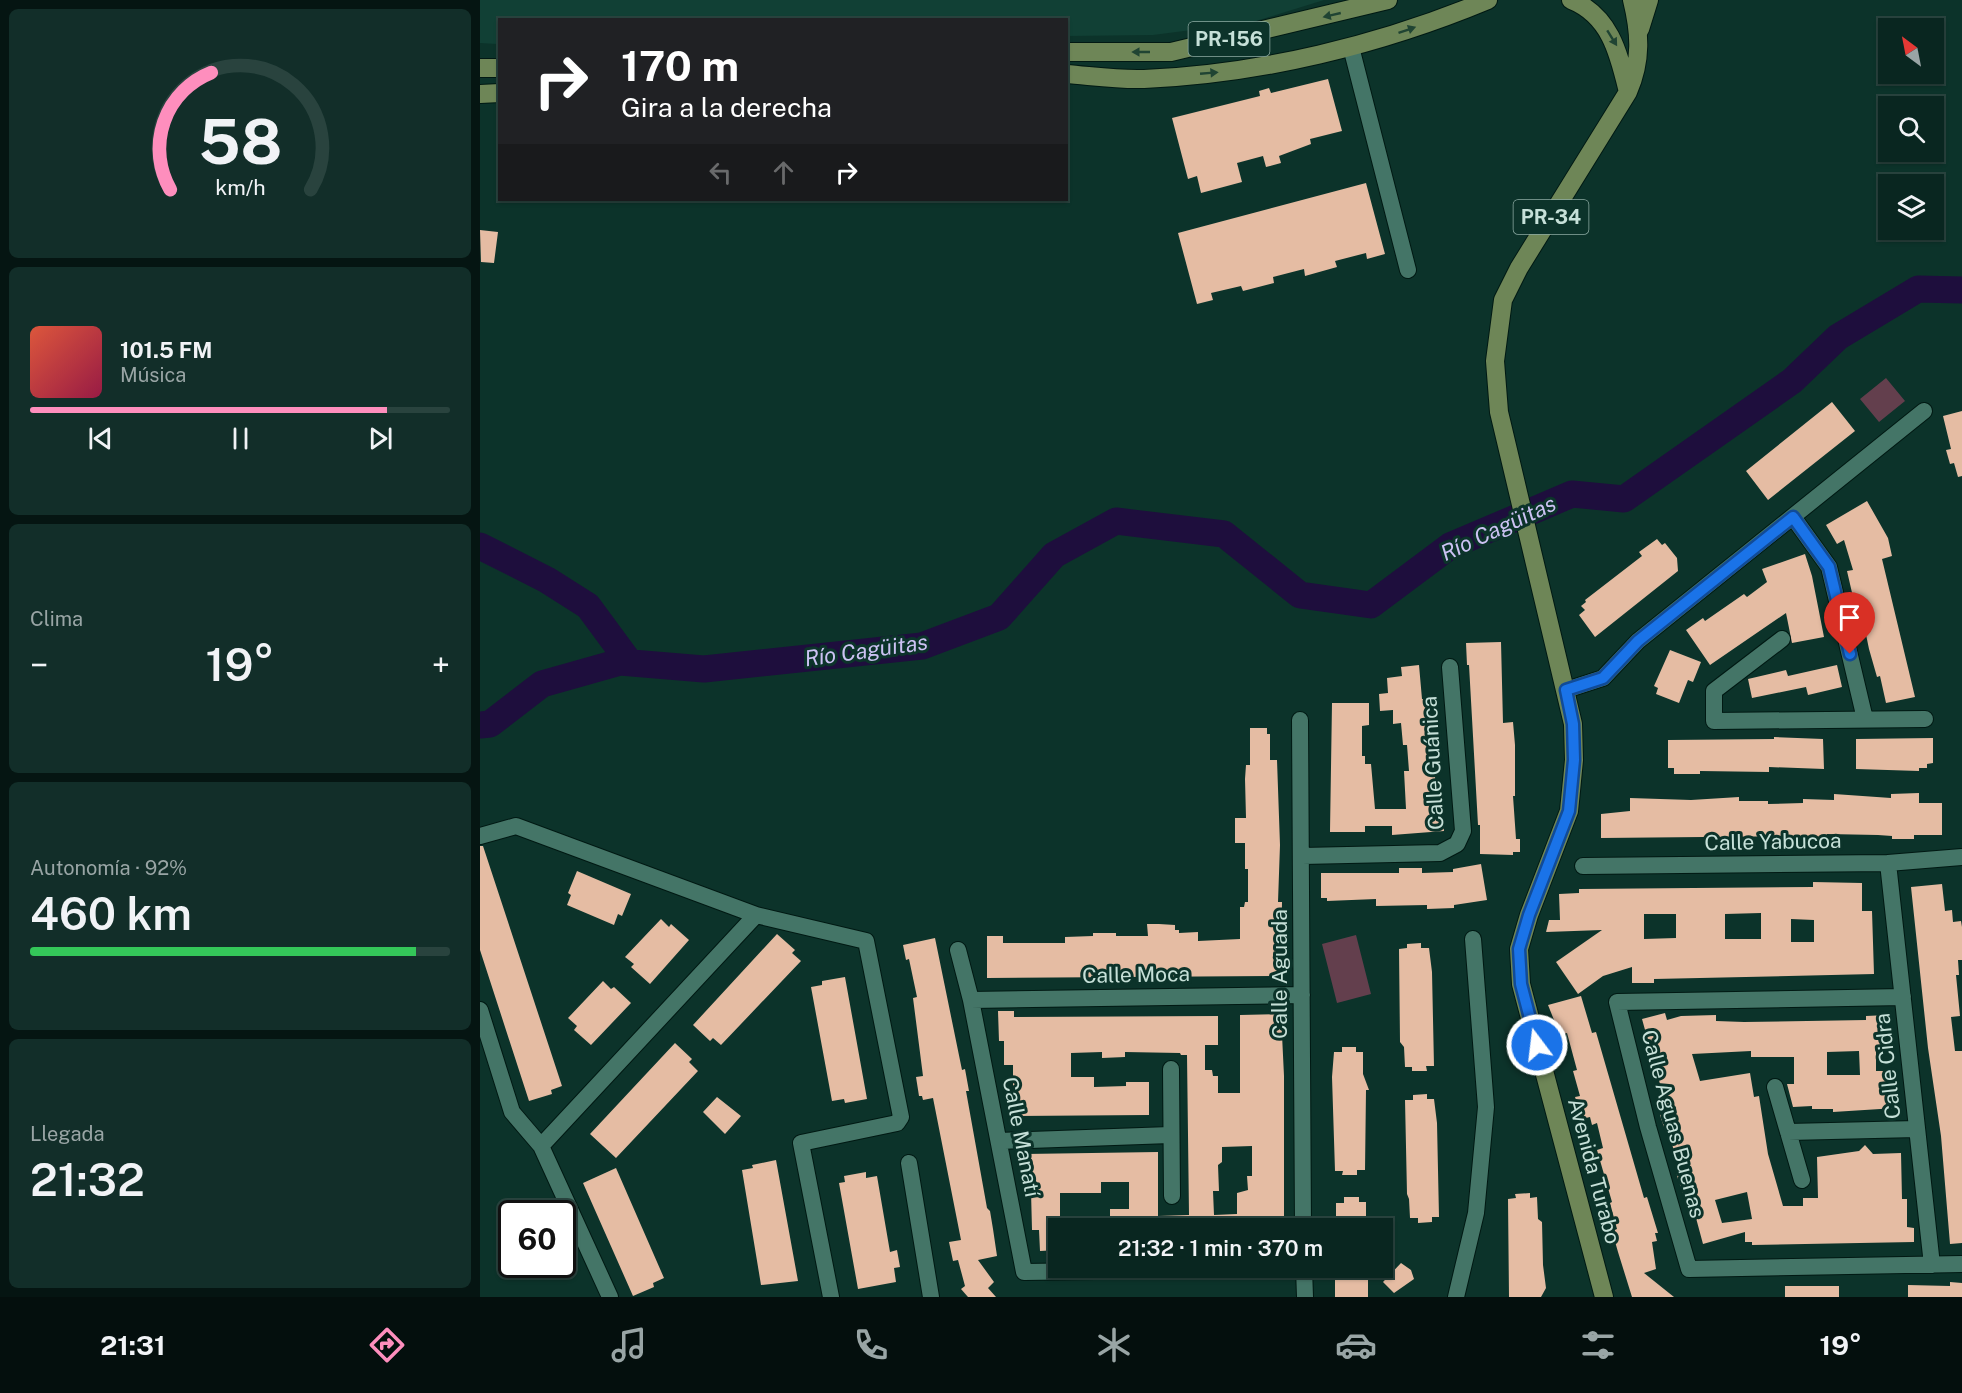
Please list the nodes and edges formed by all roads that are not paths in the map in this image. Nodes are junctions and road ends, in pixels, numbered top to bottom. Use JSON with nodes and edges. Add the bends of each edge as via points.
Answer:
{"nodes":[{"id":1,"x":1388,"y":0,"type":"edge"},
{"id":2,"x":1488,"y":0,"type":"edge"},
{"id":3,"x":1571,"y":0,"type":"edge"},
{"id":4,"x":1632,"y":0,"type":"edge"},
{"id":5,"x":1649,"y":0,"type":"edge"},
{"id":6,"x":1640,"y":31,"type":"junction"},
{"id":7,"x":1351,"y":47,"type":"junction"},
{"id":8,"x":1068,"y":52,"type":"edge"},
{"id":9,"x":480,"y":68,"type":"edge"},
{"id":10,"x":498,"y":68,"type":"edge"},
{"id":11,"x":1068,"y":74,"type":"edge"},
{"id":12,"x":1629,"y":92,"type":"junction"},
{"id":13,"x":498,"y":93,"type":"edge"},
{"id":14,"x":480,"y":94,"type":"edge"},
{"id":15,"x":1408,"y":270,"type":"dead end"},
{"id":16,"x":1924,"y":411,"type":"dead end"},
{"id":17,"x":1793,"y":517,"type":"junction"},
{"id":18,"x":1782,"y":639,"type":"dead end"},
{"id":19,"x":1450,"y":667,"type":"dead end"},
{"id":20,"x":1566,"y":690,"type":"junction"},
{"id":21,"x":1865,"y":719,"type":"junction"},
{"id":22,"x":1925,"y":719,"type":"dead end"},
{"id":23,"x":1300,"y":720,"type":"dead end"},
{"id":24,"x":480,"y":836,"type":"edge"},
{"id":25,"x":1302,"y":856,"type":"junction"},
{"id":26,"x":1962,"y":857,"type":"edge"},
{"id":27,"x":1888,"y":863,"type":"junction"},
{"id":28,"x":1583,"y":866,"type":"dead end"},
{"id":29,"x":756,"y":915,"type":"junction"},
{"id":30,"x":1473,"y":939,"type":"dead end"},
{"id":31,"x":958,"y":950,"type":"dead end"},
{"id":32,"x":1302,"y":995,"type":"junction"},
{"id":33,"x":1903,"y":997,"type":"junction"},
{"id":34,"x":971,"y":1000,"type":"junction"},
{"id":35,"x":480,"y":1010,"type":"edge"},
{"id":36,"x":1171,"y":1069,"type":"dead end"},
{"id":37,"x":1775,"y":1087,"type":"dead end"},
{"id":38,"x":1917,"y":1129,"type":"junction"},
{"id":39,"x":1788,"y":1132,"type":"junction"},
{"id":40,"x":1170,"y":1135,"type":"junction"},
{"id":41,"x":999,"y":1141,"type":"junction"},
{"id":42,"x":541,"y":1146,"type":"junction"},
{"id":43,"x":909,"y":1163,"type":"dead end"},
{"id":44,"x":1802,"y":1180,"type":"dead end"},
{"id":45,"x":1172,"y":1196,"type":"dead end"},
{"id":46,"x":1304,"y":1218,"type":"edge"},
{"id":47,"x":1932,"y":1264,"type":"junction"},
{"id":48,"x":1962,"y":1264,"type":"edge"},
{"id":49,"x":1048,"y":1272,"type":"edge"},
{"id":50,"x":1304,"y":1278,"type":"edge"},
{"id":51,"x":610,"y":1297,"type":"edge"},
{"id":52,"x":831,"y":1297,"type":"edge"},
{"id":53,"x":931,"y":1297,"type":"edge"},
{"id":54,"x":1305,"y":1297,"type":"edge"},
{"id":55,"x":1455,"y":1297,"type":"edge"},
{"id":56,"x":1604,"y":1297,"type":"edge"}],
"edges":[{"from":1,"to":8,"type":"main road","number":"PR-156","one_way":true,"via":[[1171,52]]},
{"from":7,"to":2,"type":"main road","number":"PR-156","one_way":true},
{"from":3,"to":12,"type":"main road","one_way":true,"via":[[1590,11],[1617,45]]},
{"from":4,"to":6,"type":"main road","name":"Avenida Turabo","number":"PR-34"},
{"from":5,"to":6,"type":"main road"},
{"from":6,"to":12,"type":"main road","name":"Avenida Turabo","number":"PR-34","via":[[1637,72]]},
{"from":11,"to":7,"type":"main road","number":"PR-156","one_way":true,"via":[[1154,78],[1234,70]]},
{"from":7,"to":15,"type":"street"},
{"from":9,"to":10,"type":"main road"},
{"from":12,"to":20,"type":"main road","name":"Avenida Turabo","number":"PR-34","via":[[1503,300],[1495,361],[1499,412]]},
{"from":13,"to":14,"type":"main road"},
{"from":16,"to":17,"type":"street"},
{"from":17,"to":20,"type":"street","via":[[1638,641],[1603,678]]},
{"from":17,"to":21,"type":"street","via":[[1829,567]]},
{"from":18,"to":21,"type":"street","via":[[1714,691],[1714,721]]},
{"from":19,"to":25,"type":"street","name":"Calle Guánica","via":[[1462,831],[1457,844],[1440,853]]},
{"from":20,"to":56,"type":"main road","name":"Avenida Turabo","number":"PR-34","via":[[1574,748],[1569,811],[1519,949],[1524,995]]},
{"from":21,"to":22,"type":"street"},
{"from":23,"to":25,"type":"street","name":"Calle Aguada"},
{"from":24,"to":29,"type":"street","via":[[516,826]]},
{"from":25,"to":32,"type":"street","name":"Calle Aguada"},
{"from":26,"to":27,"type":"street","name":"Calle Yabucoa"},
{"from":27,"to":28,"type":"street","name":"Calle Yabucoa"},
{"from":27,"to":33,"type":"street","name":"Calle Cidra"},
{"from":29,"to":42,"type":"street"},
{"from":29,"to":52,"type":"street","via":[[866,941],[899,1105],[901,1117],[897,1123],[801,1143]]},
{"from":30,"to":55,"type":"street","via":[[1486,1107],[1476,1213]]},
{"from":31,"to":34,"type":"street","name":"Calle Manatí"},
{"from":32,"to":34,"type":"street","name":"Calle Moca"},
{"from":32,"to":46,"type":"street","name":"Calle Aguada"},
{"from":33,"to":38,"type":"street","name":"Calle Cidra"},
{"from":33,"to":47,"type":"street","name":"Calle Aguas Buenas","via":[[1617,1002],[1689,1269]]},
{"from":34,"to":41,"type":"street","name":"Calle Manatí"},
{"from":35,"to":42,"type":"street","via":[[512,1112]]},
{"from":36,"to":40,"type":"street"},
{"from":37,"to":39,"type":"street"},
{"from":38,"to":39,"type":"street"},
{"from":38,"to":47,"type":"street","name":"Calle Cidra"},
{"from":39,"to":44,"type":"street"},
{"from":40,"to":41,"type":"street"},
{"from":40,"to":45,"type":"street"},
{"from":41,"to":49,"type":"street","name":"Calle Manatí","via":[[1024,1272]]},
{"from":42,"to":51,"type":"street"},
{"from":43,"to":53,"type":"street"},
{"from":47,"to":48,"type":"street","name":"Calle Aguas Buenas"},
{"from":50,"to":54,"type":"street"}]}
